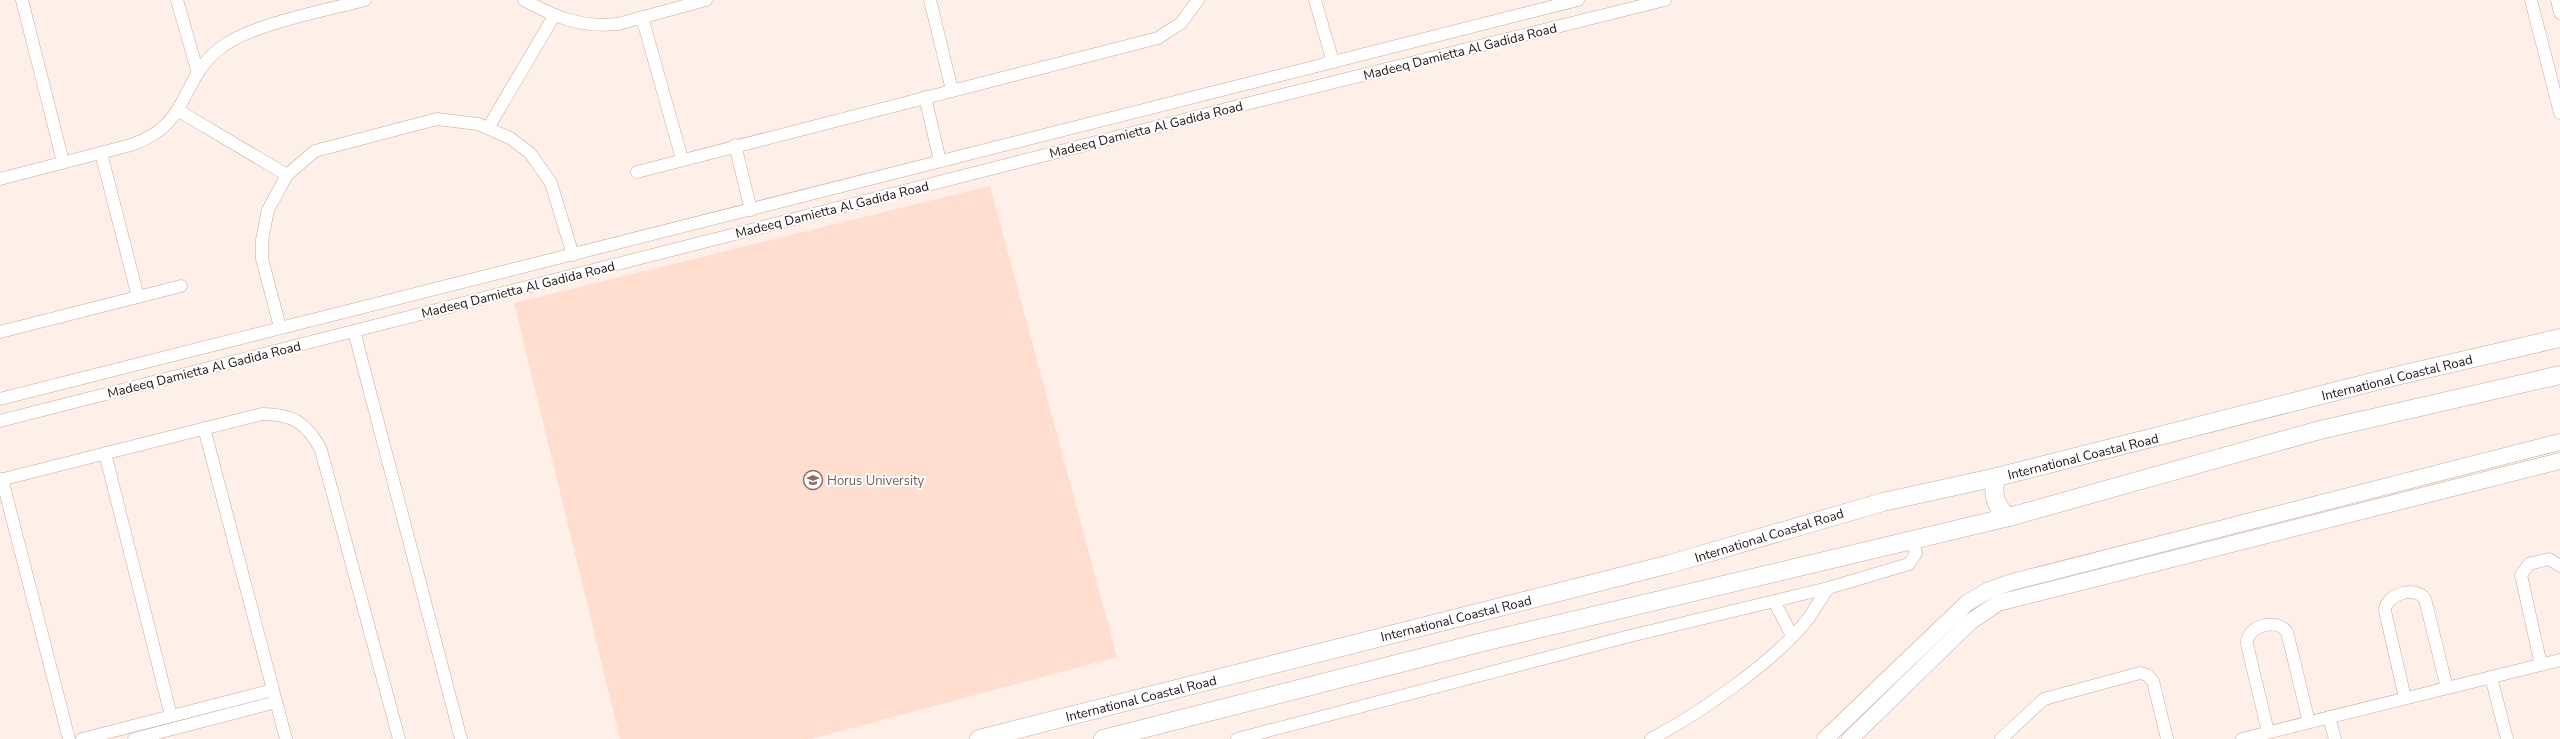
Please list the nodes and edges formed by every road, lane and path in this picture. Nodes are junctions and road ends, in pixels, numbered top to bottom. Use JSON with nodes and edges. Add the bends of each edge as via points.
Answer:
{"nodes":[{"id":1,"x":22,"y":0,"type":"edge"},
{"id":2,"x":177,"y":0,"type":"edge"},
{"id":3,"x":524,"y":0,"type":"edge"},
{"id":4,"x":706,"y":0,"type":"edge"},
{"id":5,"x":930,"y":0,"type":"edge"},
{"id":6,"x":1198,"y":0,"type":"edge"},
{"id":7,"x":1315,"y":0,"type":"edge"},
{"id":8,"x":1578,"y":0,"type":"edge"},
{"id":9,"x":1665,"y":0,"type":"edge"},
{"id":10,"x":2531,"y":0,"type":"edge"},
{"id":11,"x":2557,"y":0,"type":"edge"},
{"id":12,"x":358,"y":1,"type":"edge"},
{"id":13,"x":680,"y":3,"type":"edge"},
{"id":14,"x":2560,"y":13,"type":"edge"},
{"id":15,"x":554,"y":16,"type":"junction"},
{"id":16,"x":642,"y":17,"type":"junction"},
{"id":17,"x":1333,"y":62,"type":"junction"},
{"id":18,"x":198,"y":73,"type":"junction"},
{"id":19,"x":1248,"y":83,"type":"junction"},
{"id":20,"x":952,"y":90,"type":"junction"},
{"id":21,"x":925,"y":97,"type":"junction"},
{"id":22,"x":1254,"y":102,"type":"junction"},
{"id":23,"x":179,"y":111,"type":"junction"},
{"id":24,"x":2560,"y":113,"type":"edge"},
{"id":25,"x":488,"y":128,"type":"junction"},
{"id":26,"x":735,"y":146,"type":"junction"},
{"id":27,"x":101,"y":153,"type":"junction"},
{"id":28,"x":682,"y":159,"type":"junction"},
{"id":29,"x":940,"y":161,"type":"junction"},
{"id":30,"x":63,"y":162,"type":"junction"},
{"id":31,"x":637,"y":172,"type":"dead end"},
{"id":32,"x":287,"y":176,"type":"junction"},
{"id":33,"x":0,"y":179,"type":"edge"},
{"id":34,"x":751,"y":210,"type":"junction"},
{"id":35,"x":573,"y":255,"type":"junction"},
{"id":36,"x":488,"y":276,"type":"junction"},
{"id":37,"x":181,"y":286,"type":"dead end"},
{"id":38,"x":494,"y":295,"type":"junction"},
{"id":39,"x":138,"y":297,"type":"junction"},
{"id":40,"x":280,"y":327,"type":"junction"},
{"id":41,"x":354,"y":331,"type":"junction"},
{"id":42,"x":0,"y":332,"type":"edge"},
{"id":43,"x":2560,"y":338,"type":"edge"},
{"id":44,"x":2560,"y":375,"type":"edge"},
{"id":45,"x":0,"y":399,"type":"edge"},
{"id":46,"x":0,"y":421,"type":"edge"},
{"id":47,"x":204,"y":428,"type":"junction"},
{"id":48,"x":2560,"y":442,"type":"edge"},
{"id":49,"x":105,"y":453,"type":"junction"},
{"id":50,"x":2560,"y":461,"type":"edge"},
{"id":51,"x":1996,"y":477,"type":"junction"},
{"id":52,"x":1,"y":480,"type":"edge"},
{"id":53,"x":2010,"y":517,"type":"junction"},
{"id":54,"x":1912,"y":540,"type":"junction"},
{"id":55,"x":2560,"y":566,"type":"edge"},
{"id":56,"x":1828,"y":588,"type":"junction"},
{"id":57,"x":1774,"y":601,"type":"junction"},
{"id":58,"x":1792,"y":636,"type":"junction"},
{"id":59,"x":2560,"y":660,"type":"edge"},
{"id":60,"x":2541,"y":665,"type":"junction"},
{"id":61,"x":2491,"y":677,"type":"junction"},
{"id":62,"x":2447,"y":688,"type":"junction"},
{"id":63,"x":273,"y":690,"type":"junction"},
{"id":64,"x":2405,"y":698,"type":"junction"},
{"id":65,"x":276,"y":702,"type":"junction"},
{"id":66,"x":171,"y":716,"type":"junction"},
{"id":67,"x":2329,"y":717,"type":"junction"},
{"id":68,"x":2310,"y":722,"type":"junction"},
{"id":69,"x":2268,"y":732,"type":"junction"},
{"id":70,"x":68,"y":739,"type":"edge"},
{"id":71,"x":82,"y":739,"type":"edge"},
{"id":72,"x":134,"y":739,"type":"edge"},
{"id":73,"x":286,"y":739,"type":"edge"},
{"id":74,"x":399,"y":739,"type":"edge"},
{"id":75,"x":461,"y":739,"type":"edge"},
{"id":76,"x":979,"y":739,"type":"edge"},
{"id":77,"x":1103,"y":739,"type":"edge"},
{"id":78,"x":1237,"y":739,"type":"edge"},
{"id":79,"x":1651,"y":739,"type":"edge"},
{"id":80,"x":1825,"y":739,"type":"edge"},
{"id":81,"x":1850,"y":739,"type":"edge"},
{"id":82,"x":2001,"y":739,"type":"edge"},
{"id":83,"x":2167,"y":739,"type":"edge"},
{"id":84,"x":2242,"y":739,"type":"edge"},
{"id":85,"x":2335,"y":739,"type":"edge"},
{"id":86,"x":2507,"y":739,"type":"edge"}],
"edges":[{"from":1,"to":30,"type":"street"},
{"from":2,"to":18,"type":"street"},
{"from":3,"to":15,"type":"street"},
{"from":4,"to":13,"type":"street"},
{"from":5,"to":20,"type":"street"},
{"from":6,"to":20,"type":"street","via":[[1181,23],[1158,38]]},
{"from":7,"to":17,"type":"street"},
{"from":8,"to":17,"type":"street","name":"Madeeq Damietta Al Gadida Road"},
{"from":9,"to":22,"type":"street","name":"Madeeq Damietta Al Gadida Road"},
{"from":10,"to":24,"type":"street"},
{"from":11,"to":14,"type":"street"},
{"from":12,"to":18,"type":"street","via":[[243,34],[218,50]]},
{"from":13,"to":16,"type":"street"},
{"from":15,"to":16,"type":"street","via":[[578,23],[604,25]]},
{"from":15,"to":25,"type":"street"},
{"from":16,"to":28,"type":"street"},
{"from":17,"to":19,"type":"street","name":"Madeeq Damietta Al Gadida Road"},
{"from":18,"to":23,"type":"street"},
{"from":19,"to":22,"type":"street"},
{"from":19,"to":29,"type":"street","name":"Madeeq Damietta Al Gadida Road"},
{"from":20,"to":21,"type":"street"},
{"from":21,"to":26,"type":"street"},
{"from":21,"to":29,"type":"street"},
{"from":22,"to":38,"type":"street","name":"Madeeq Damietta Al Gadida Road"},
{"from":23,"to":27,"type":"street","via":[[150,137]]},
{"from":23,"to":32,"type":"street"},
{"from":25,"to":32,"type":"street","via":[[468,122],[437,119],[315,151]]},
{"from":25,"to":35,"type":"street","via":[[521,144],[545,172],[555,195]]},
{"from":26,"to":28,"type":"street"},
{"from":26,"to":34,"type":"street"},
{"from":27,"to":30,"type":"street"},
{"from":27,"to":39,"type":"street"},
{"from":28,"to":31,"type":"street"},
{"from":29,"to":34,"type":"street","name":"Madeeq Damietta Al Gadida Road"},
{"from":30,"to":33,"type":"street"},
{"from":32,"to":40,"type":"street","via":[[268,210],[262,240],[262,259]]},
{"from":34,"to":35,"type":"street","name":"Madeeq Damietta Al Gadida Road"},
{"from":35,"to":36,"type":"street","name":"Madeeq Damietta Al Gadida Road"},
{"from":36,"to":38,"type":"street"},
{"from":36,"to":40,"type":"street","name":"Madeeq Damietta Al Gadida Road"},
{"from":37,"to":39,"type":"street"},
{"from":38,"to":41,"type":"street","name":"Madeeq Damietta Al Gadida Road"},
{"from":39,"to":42,"type":"street"},
{"from":40,"to":45,"type":"street","name":"Madeeq Damietta Al Gadida Road"},
{"from":41,"to":46,"type":"street","name":"Madeeq Damietta Al Gadida Road"},
{"from":41,"to":75,"type":"street"},
{"from":43,"to":51,"type":"highway","name":"International Coastal Road","via":[[2396,376]]},
{"from":44,"to":53,"type":"highway","via":[[2320,430]]},
{"from":47,"to":49,"type":"street"},
{"from":47,"to":63,"type":"street"},
{"from":47,"to":74,"type":"street","via":[[262,414],[281,414],[298,421],[313,434],[321,450]]},
{"from":48,"to":80,"type":"main road","via":[[1988,590],[1958,612]]},
{"from":49,"to":52,"type":"street"},
{"from":49,"to":66,"type":"street"},
{"from":50,"to":81,"type":"main road","via":[[1998,604],[1970,622]]},
{"from":51,"to":53,"type":"highway","via":[[1993,492],[1995,499],[1998,506]]},
{"from":51,"to":76,"type":"highway","name":"International Coastal Road","via":[[1855,509],[1670,564]]},
{"from":52,"to":70,"type":"street"},
{"from":53,"to":54,"type":"highway"},
{"from":54,"to":56,"type":"street","via":[[1916,553],[1909,564]]},
{"from":54,"to":77,"type":"highway","via":[[1483,642]]},
{"from":55,"to":60,"type":"street","via":[[2549,559],[2529,564],[2521,575]]},
{"from":56,"to":57,"type":"street"},
{"from":56,"to":58,"type":"street","via":[[1808,619]]},
{"from":57,"to":58,"type":"street"},
{"from":57,"to":78,"type":"street"},
{"from":58,"to":79,"type":"street","via":[[1746,677]]},
{"from":59,"to":60,"type":"street"},
{"from":60,"to":61,"type":"street"},
{"from":61,"to":62,"type":"street"},
{"from":61,"to":86,"type":"street"},
{"from":62,"to":64,"type":"street"},
{"from":62,"to":64,"type":"street","via":[[2423,597],[2414,592],[2393,596],[2386,604],[2385,611]]},
{"from":63,"to":65,"type":"street"},
{"from":63,"to":66,"type":"street"},
{"from":64,"to":67,"type":"street"},
{"from":65,"to":72,"type":"street"},
{"from":65,"to":73,"type":"street"},
{"from":66,"to":71,"type":"street"},
{"from":67,"to":68,"type":"street"},
{"from":67,"to":85,"type":"street"},
{"from":68,"to":69,"type":"street"},
{"from":68,"to":69,"type":"street","via":[[2286,632],[2283,627],[2275,624],[2255,629],[2248,636],[2247,644]]},
{"from":69,"to":84,"type":"street"},
{"from":82,"to":83,"type":"street","via":[[2044,699],[2140,673],[2153,681]]}]}
